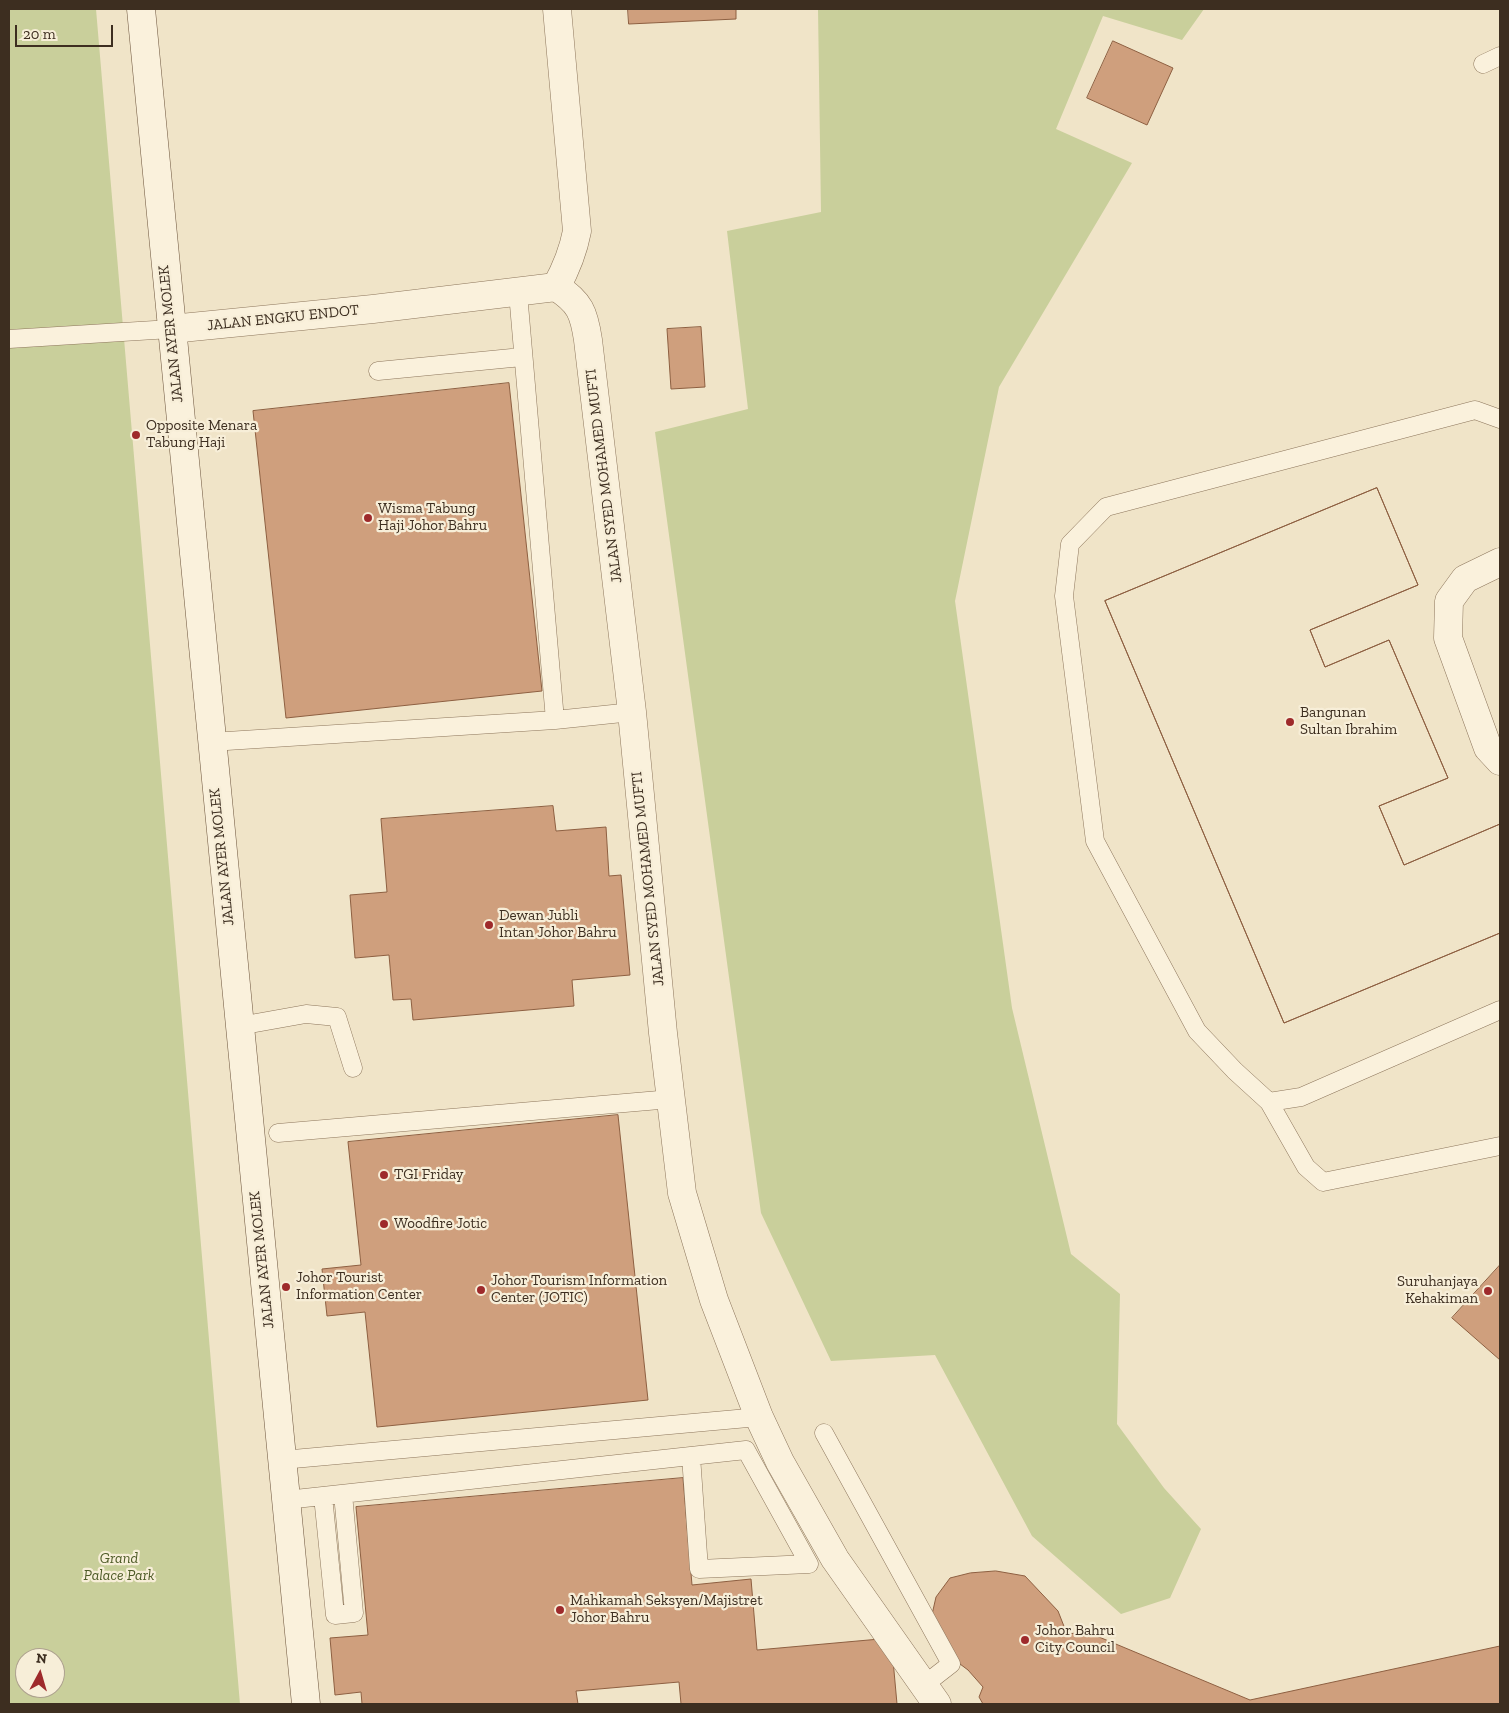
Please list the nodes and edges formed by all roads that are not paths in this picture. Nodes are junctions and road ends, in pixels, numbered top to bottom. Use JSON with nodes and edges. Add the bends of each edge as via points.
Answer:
{"nodes":[{"id":1,"x":140,"y":9,"type":"edge"},
{"id":2,"x":557,"y":9,"type":"edge"},
{"id":3,"x":1500,"y":56,"type":"edge"},
{"id":4,"x":1483,"y":64,"type":"dead end"},
{"id":5,"x":556,"y":287,"type":"junction"},
{"id":6,"x":518,"y":293,"type":"junction"},
{"id":7,"x":171,"y":329,"type":"junction"},
{"id":8,"x":9,"y":339,"type":"edge"},
{"id":9,"x":522,"y":357,"type":"junction"},
{"id":10,"x":378,"y":371,"type":"dead end"},
{"id":11,"x":1500,"y":419,"type":"edge"},
{"id":12,"x":1500,"y":562,"type":"edge"},
{"id":13,"x":632,"y":712,"type":"junction"},
{"id":14,"x":555,"y":720,"type":"junction"},
{"id":15,"x":211,"y":742,"type":"junction"},
{"id":16,"x":1500,"y":761,"type":"edge"},
{"id":17,"x":1500,"y":1010,"type":"edge"},
{"id":18,"x":239,"y":1026,"type":"junction"},
{"id":19,"x":353,"y":1068,"type":"dead end"},
{"id":20,"x":671,"y":1099,"type":"junction"},
{"id":21,"x":1269,"y":1102,"type":"junction"},
{"id":22,"x":278,"y":1133,"type":"dead end"},
{"id":23,"x":1500,"y":1146,"type":"edge"},
{"id":24,"x":759,"y":1418,"type":"junction"},
{"id":25,"x":824,"y":1433,"type":"dead end"},
{"id":26,"x":691,"y":1456,"type":"junction"},
{"id":27,"x":282,"y":1460,"type":"junction"},
{"id":28,"x":343,"y":1494,"type":"junction"},
{"id":29,"x":322,"y":1496,"type":"junction"},
{"id":30,"x":286,"y":1500,"type":"junction"},
{"id":31,"x":930,"y":1695,"type":"edge"},
{"id":32,"x":306,"y":1704,"type":"edge"}],
"edges":[{"from":1,"to":7,"type":"street","name":"JALAN AYER MOLEK"},
{"from":2,"to":5,"type":"street","via":[[577,231],[570,258]]},
{"from":3,"to":4,"type":"lane"},
{"from":5,"to":6,"type":"street","name":"JALAN ENGKU ENDOT"},
{"from":5,"to":13,"type":"street","name":"JALAN SYED MOHAMED MUFTI","via":[[569,295],[585,317]]},
{"from":6,"to":7,"type":"street","name":"JALAN ENGKU ENDOT"},
{"from":6,"to":9,"type":"lane"},
{"from":7,"to":8,"type":"lane","name":"JALAN ENGKU ENDOT"},
{"from":7,"to":15,"type":"street","name":"JALAN AYER MOLEK"},
{"from":9,"to":10,"type":"lane"},
{"from":9,"to":14,"type":"lane"},
{"from":11,"to":21,"type":"lane","via":[[1475,410],[1106,507],[1070,544],[1064,596],[1095,842],[1197,1031]]},
{"from":12,"to":16,"type":"street","via":[[1465,579],[1449,601],[1448,638],[1488,748]]},
{"from":13,"to":14,"type":"lane"},
{"from":13,"to":20,"type":"street","name":"JALAN SYED MOHAMED MUFTI"},
{"from":14,"to":15,"type":"lane"},
{"from":15,"to":18,"type":"street","name":"JALAN AYER MOLEK"},
{"from":17,"to":21,"type":"lane","via":[[1301,1097]]},
{"from":18,"to":19,"type":"lane","via":[[306,1014],[338,1017]]},
{"from":18,"to":27,"type":"street","name":"JALAN AYER MOLEK"},
{"from":20,"to":22,"type":"lane"},
{"from":20,"to":24,"type":"street","name":"JALAN SYED MOHAMED MUFTI","via":[[682,1193],[714,1300]]},
{"from":21,"to":23,"type":"lane","via":[[1306,1167],[1323,1182]]},
{"from":24,"to":27,"type":"lane"},
{"from":24,"to":31,"type":"street","name":"JALAN SYED MOHAMED MUFTI","via":[[780,1462],[835,1558]]},
{"from":25,"to":31,"type":"lane","via":[[951,1664]]},
{"from":26,"to":26,"type":"lane","via":[[746,1450],[808,1564],[699,1569]]},
{"from":26,"to":28,"type":"lane"},
{"from":27,"to":30,"type":"street","name":"JALAN AYER MOLEK"},
{"from":28,"to":29,"type":"lane"},
{"from":28,"to":29,"type":"lane","via":[[354,1613],[334,1615]]},
{"from":29,"to":30,"type":"lane"},
{"from":30,"to":32,"type":"street","name":"JALAN AYER MOLEK"}]}
